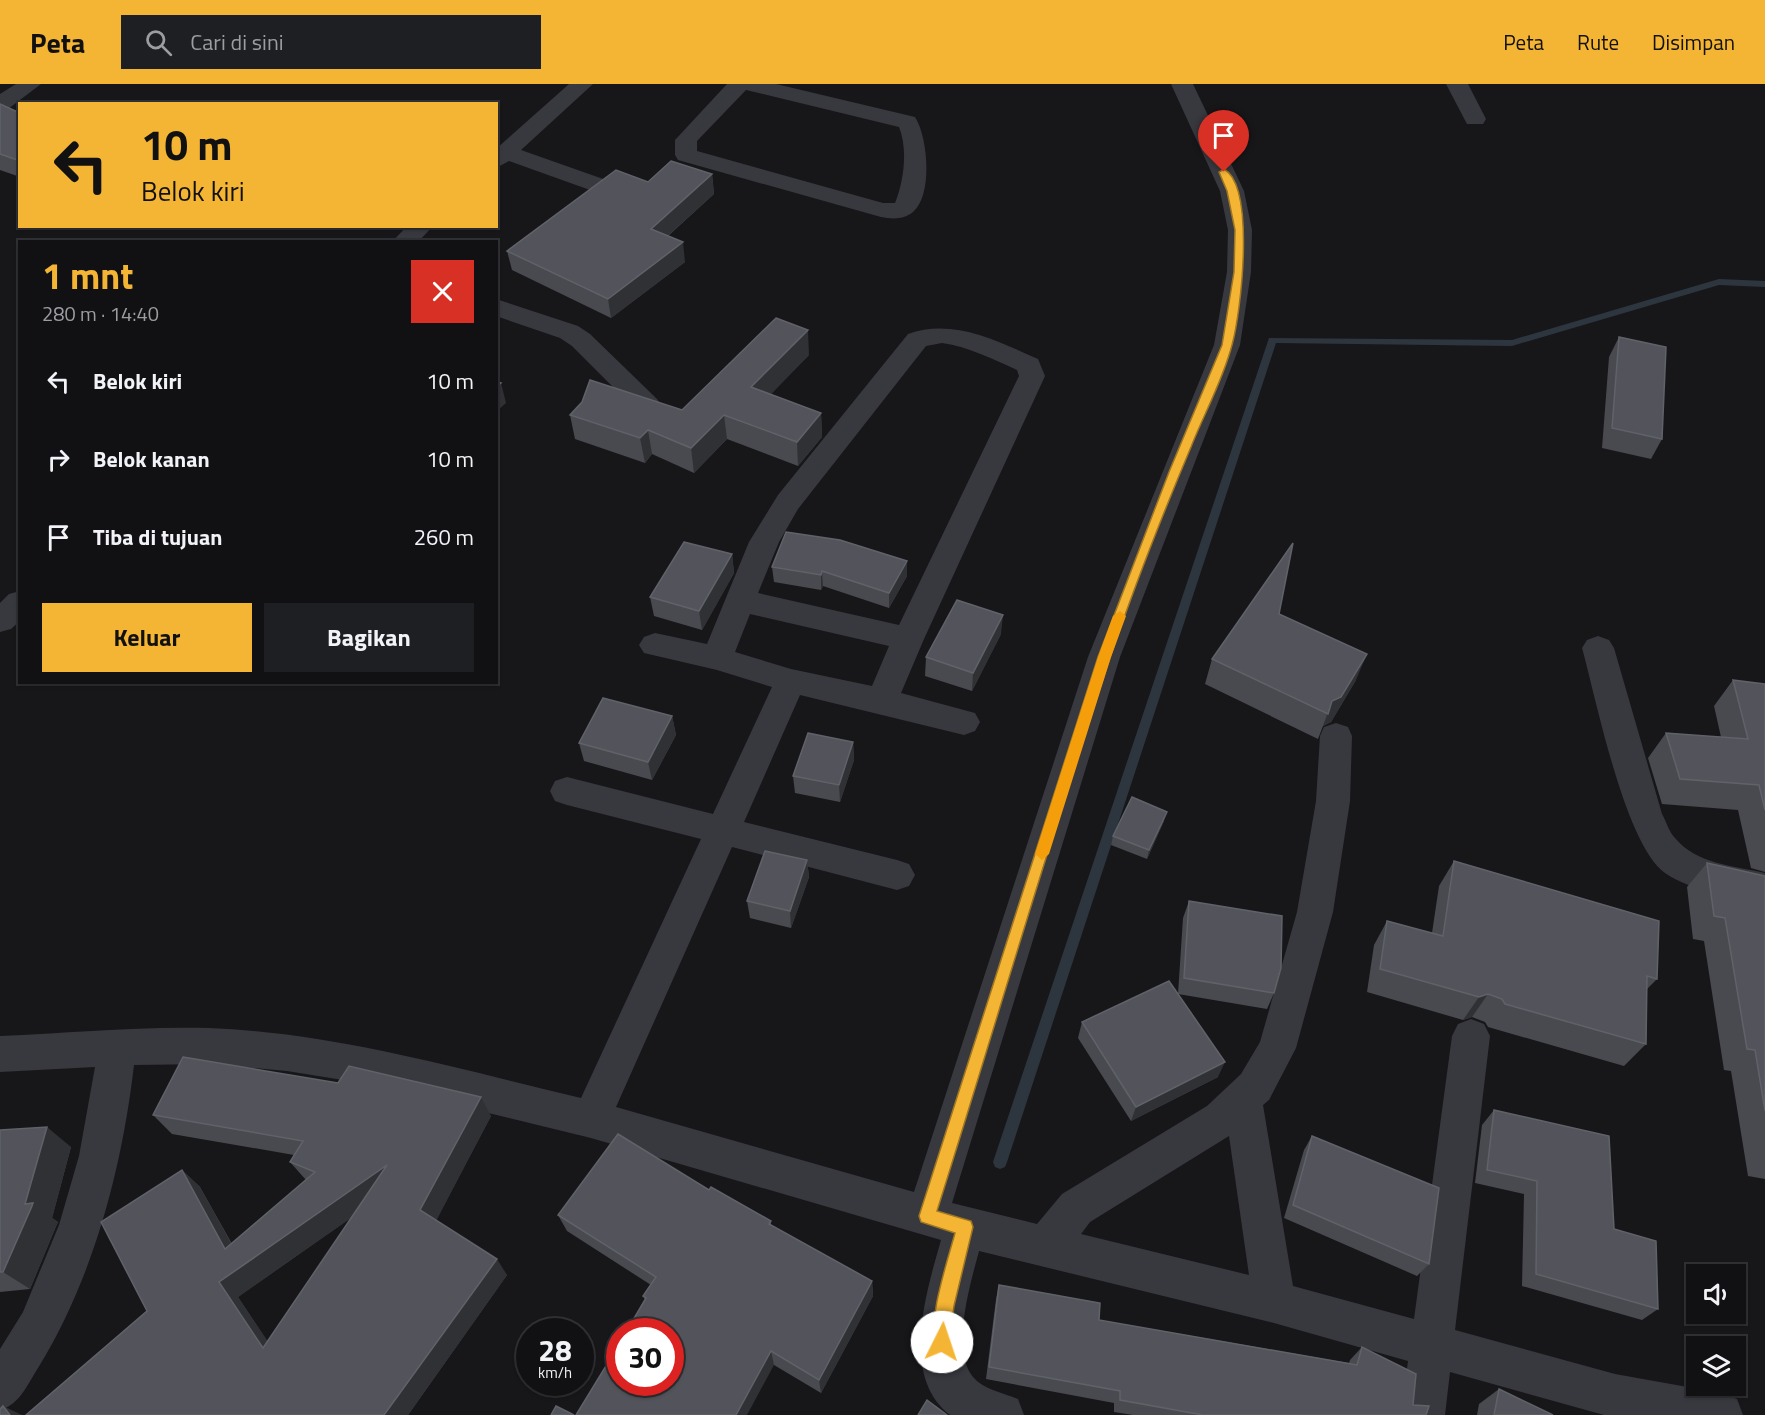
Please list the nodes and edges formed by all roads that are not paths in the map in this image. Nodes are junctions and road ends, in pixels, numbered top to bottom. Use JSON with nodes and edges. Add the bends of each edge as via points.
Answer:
{"nodes":[{"id":1,"x":30,"y":84,"type":"edge"},
{"id":2,"x":582,"y":84,"type":"edge"},
{"id":3,"x":739,"y":84,"type":"edge"},
{"id":4,"x":749,"y":84,"type":"edge"},
{"id":5,"x":1182,"y":84,"type":"edge"},
{"id":6,"x":1457,"y":84,"type":"edge"},
{"id":7,"x":0,"y":104,"type":"edge"},
{"id":8,"x":0,"y":110,"type":"edge"},
{"id":9,"x":18,"y":114,"type":"edge"},
{"id":10,"x":1475,"y":119,"type":"dead end"},
{"id":11,"x":502,"y":157,"type":"edge"},
{"id":12,"x":598,"y":185,"type":"edge"},
{"id":13,"x":419,"y":228,"type":"edge"},
{"id":14,"x":406,"y":240,"type":"edge"},
{"id":15,"x":498,"y":308,"type":"edge"},
{"id":16,"x":647,"y":405,"type":"edge"},
{"id":17,"x":740,"y":600,"type":"junction"},
{"id":18,"x":18,"y":604,"type":"edge"},
{"id":19,"x":0,"y":621,"type":"edge"},
{"id":20,"x":908,"y":639,"type":"junction"},
{"id":21,"x":655,"y":645,"type":"dead end"},
{"id":22,"x":1598,"y":648,"type":"dead end"},
{"id":23,"x":717,"y":658,"type":"junction"},
{"id":24,"x":791,"y":681,"type":"junction"},
{"id":25,"x":882,"y":701,"type":"junction"},
{"id":26,"x":964,"y":722,"type":"dead end"},
{"id":27,"x":1336,"y":736,"type":"dead end"},
{"id":28,"x":567,"y":791,"type":"dead end"},
{"id":29,"x":723,"y":830,"type":"junction"},
{"id":30,"x":897,"y":875,"type":"dead end"},
{"id":31,"x":1765,"y":888,"type":"edge"},
{"id":32,"x":1471,"y":1036,"type":"dead end"},
{"id":33,"x":117,"y":1048,"type":"junction"},
{"id":34,"x":0,"y":1054,"type":"edge"},
{"id":35,"x":1243,"y":1101,"type":"junction"},
{"id":36,"x":591,"y":1119,"type":"junction"},
{"id":37,"x":946,"y":1222,"type":"junction"},
{"id":38,"x":1046,"y":1246,"type":"junction"},
{"id":39,"x":1274,"y":1302,"type":"junction"},
{"id":40,"x":1434,"y":1345,"type":"junction"},
{"id":41,"x":0,"y":1389,"type":"edge"},
{"id":42,"x":1002,"y":1415,"type":"edge"},
{"id":43,"x":1423,"y":1415,"type":"edge"},
{"id":44,"x":1721,"y":1415,"type":"edge"}],
"edges":[{"from":1,"to":7,"type":"street"},
{"from":2,"to":11,"type":"street"},
{"from":3,"to":4,"type":"street","via":[[686,140],[686,155],[881,210],[896,212],[905,207],[915,140],[907,122]]},
{"from":5,"to":37,"type":"street","via":[[1232,191],[1240,230],[1239,272],[1227,345],[1104,657]]},
{"from":6,"to":10,"type":"street"},
{"from":8,"to":9,"type":"street"},
{"from":11,"to":12,"type":"street"},
{"from":13,"to":14,"type":"street"},
{"from":15,"to":16,"type":"street","via":[[569,332]]},
{"from":17,"to":20,"type":"street"},
{"from":17,"to":20,"type":"street","via":[[764,542],[816,466],[917,340],[936,333],[951,335],[1027,363],[1033,373]]},
{"from":17,"to":23,"type":"street"},
{"from":18,"to":19,"type":"street"},
{"from":20,"to":25,"type":"street"},
{"from":21,"to":23,"type":"street"},
{"from":22,"to":31,"type":"street","via":[[1645,814],[1662,848],[1696,872]]},
{"from":23,"to":24,"type":"street"},
{"from":24,"to":25,"type":"street"},
{"from":24,"to":29,"type":"street"},
{"from":25,"to":26,"type":"street"},
{"from":27,"to":35,"type":"street","via":[[1333,801],[1315,912],[1277,1048]]},
{"from":28,"to":29,"type":"street"},
{"from":29,"to":30,"type":"street"},
{"from":29,"to":36,"type":"street"},
{"from":32,"to":40,"type":"street"},
{"from":33,"to":34,"type":"street"},
{"from":33,"to":36,"type":"street","via":[[209,1046],[287,1053],[374,1067]]},
{"from":33,"to":41,"type":"street","via":[[91,1198],[38,1328]]},
{"from":35,"to":38,"type":"street","via":[[1221,1119],[1076,1208]]},
{"from":35,"to":39,"type":"street"},
{"from":36,"to":37,"type":"street"},
{"from":37,"to":38,"type":"street"},
{"from":37,"to":42,"type":"street","via":[[941,1360],[957,1393],[973,1405]]},
{"from":38,"to":39,"type":"street"},
{"from":39,"to":40,"type":"street"},
{"from":40,"to":43,"type":"street"},
{"from":40,"to":44,"type":"street","via":[[1615,1396]]}]}
